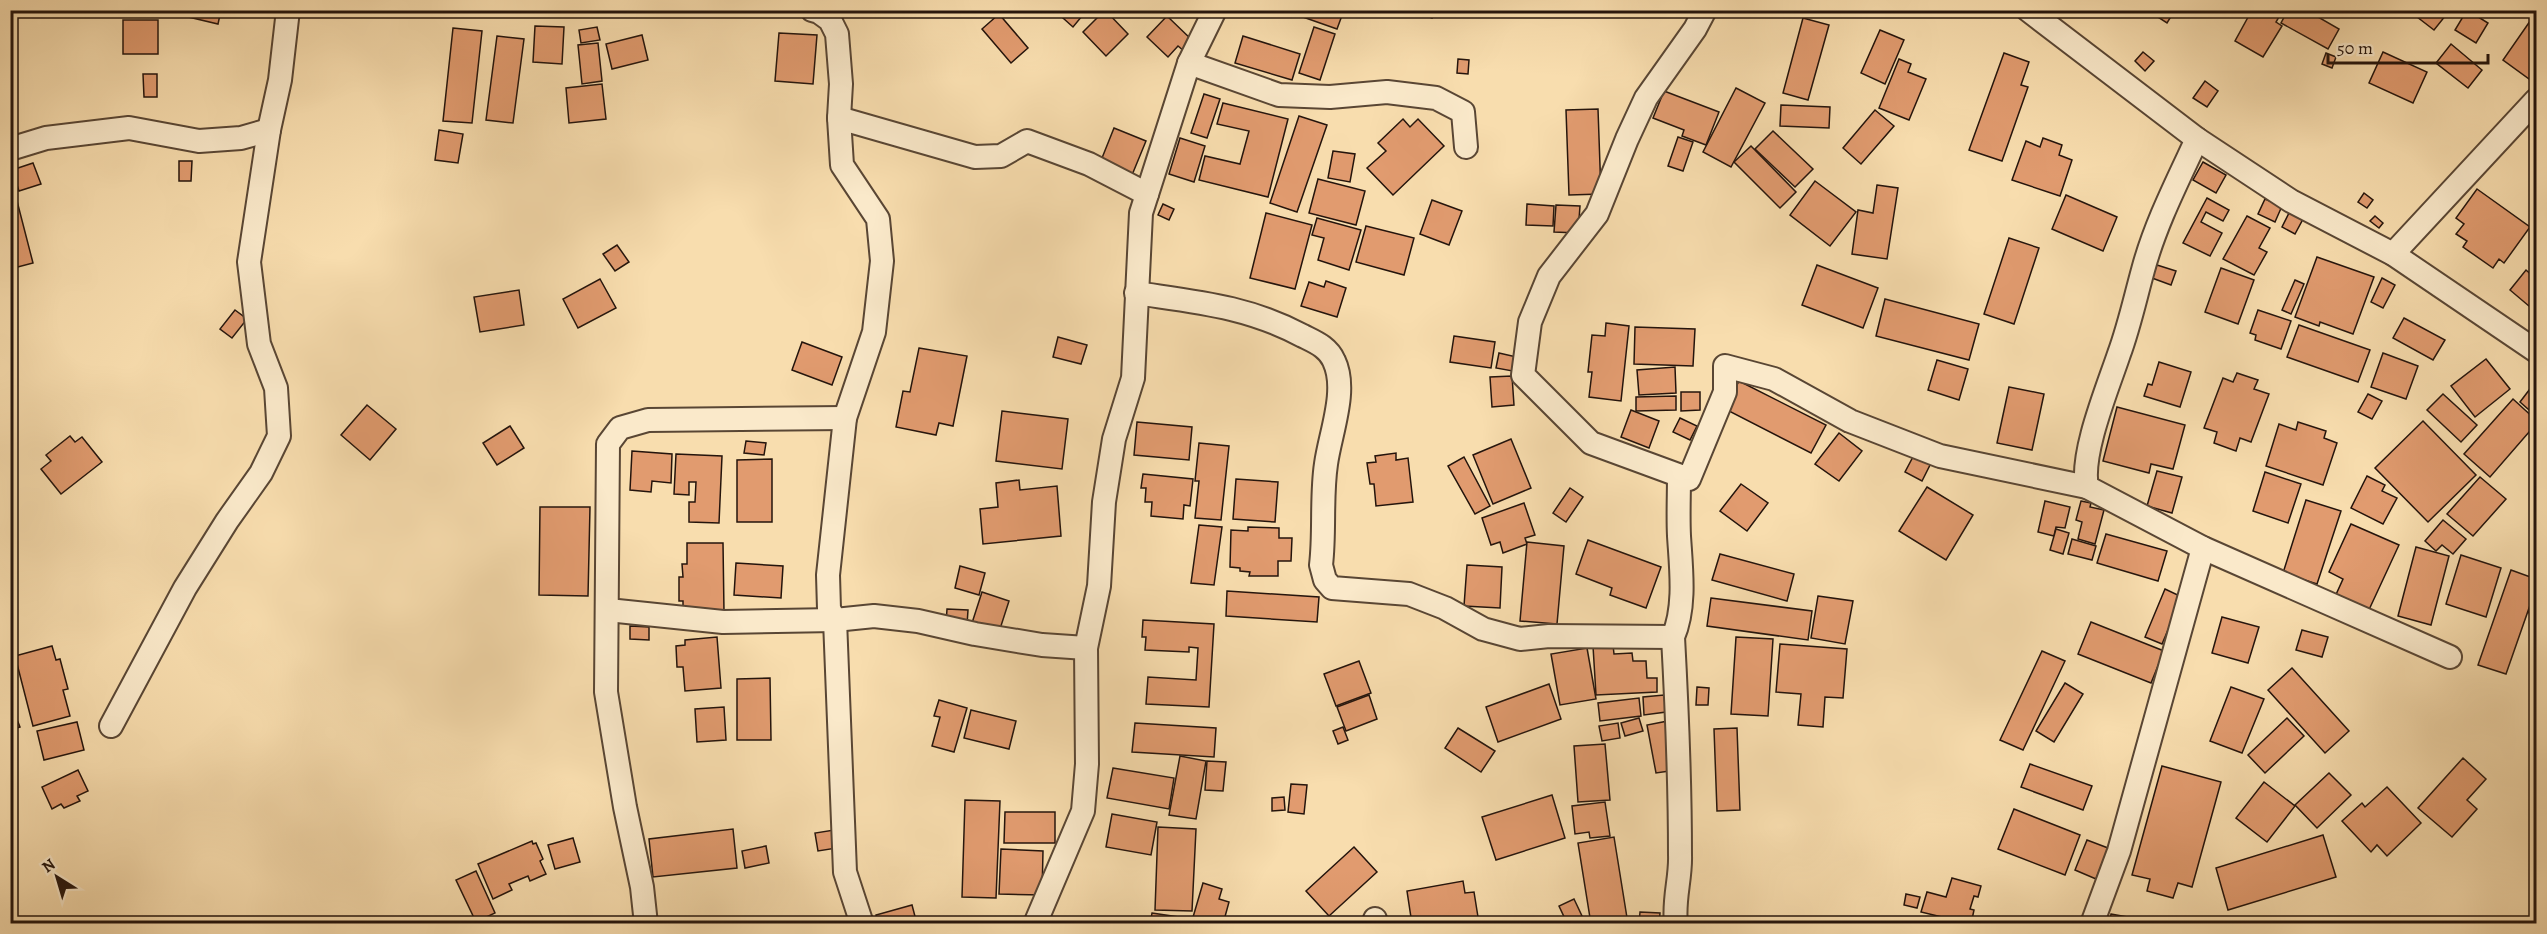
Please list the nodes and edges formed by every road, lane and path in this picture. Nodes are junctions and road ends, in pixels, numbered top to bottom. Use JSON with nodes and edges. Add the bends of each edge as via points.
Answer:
{"nodes":[{"id":1,"x":288,"y":10,"type":"edge"},
{"id":2,"x":812,"y":10,"type":"edge"},
{"id":3,"x":1215,"y":10,"type":"edge"},
{"id":4,"x":1705,"y":10,"type":"edge"},
{"id":5,"x":2028,"y":10,"type":"edge"},
{"id":6,"x":1189,"y":63,"type":"junction"},
{"id":7,"x":2536,"y":100,"type":"edge"},
{"id":8,"x":839,"y":118,"type":"junction"},
{"id":9,"x":268,"y":130,"type":"junction"},
{"id":10,"x":2197,"y":139,"type":"junction"},
{"id":11,"x":1466,"y":147,"type":"dead end"},
{"id":12,"x":10,"y":149,"type":"edge"},
{"id":13,"x":1147,"y":194,"type":"junction"},
{"id":14,"x":2393,"y":254,"type":"junction"},
{"id":15,"x":1136,"y":293,"type":"junction"},
{"id":16,"x":2536,"y":351,"type":"edge"},
{"id":17,"x":844,"y":418,"type":"junction"},
{"id":18,"x":1679,"y":476,"type":"junction"},
{"id":19,"x":2087,"y":487,"type":"junction"},
{"id":20,"x":2203,"y":548,"type":"junction"},
{"id":21,"x":608,"y":610,"type":"junction"},
{"id":22,"x":835,"y":620,"type":"junction"},
{"id":23,"x":1673,"y":637,"type":"junction"},
{"id":24,"x":1086,"y":648,"type":"junction"},
{"id":25,"x":2450,"y":657,"type":"dead end"},
{"id":26,"x":111,"y":726,"type":"dead end"},
{"id":27,"x":646,"y":924,"type":"edge"},
{"id":28,"x":862,"y":924,"type":"edge"},
{"id":29,"x":1035,"y":924,"type":"edge"},
{"id":30,"x":1676,"y":924,"type":"edge"},
{"id":31,"x":2092,"y":924,"type":"edge"}],
"edges":[{"from":1,"to":9,"type":"street","via":[[280,80]]},
{"from":2,"to":8,"type":"street","via":[[830,20],[837,34]]},
{"from":3,"to":6,"type":"street"},
{"from":4,"to":18,"type":"street","via":[[1646,98],[1597,214],[1549,276],[1530,322],[1523,375],[1591,443]]},
{"from":5,"to":10,"type":"street"},
{"from":6,"to":11,"type":"street","via":[[1279,95],[1330,97],[1387,92],[1436,98],[1463,112]]},
{"from":6,"to":13,"type":"street"},
{"from":7,"to":14,"type":"street"},
{"from":8,"to":13,"type":"street","via":[[975,157],[1001,156],[1027,141],[1089,164]]},
{"from":8,"to":17,"type":"street","via":[[842,165],[878,219],[882,261],[874,332]]},
{"from":9,"to":12,"type":"street","via":[[241,138],[199,141],[129,128],[46,138]]},
{"from":9,"to":26,"type":"street","via":[[249,262],[259,344],[276,388],[279,436],[261,473],[185,588]]},
{"from":10,"to":14,"type":"street","via":[[2291,201]]},
{"from":10,"to":19,"type":"street","via":[[2163,211],[2143,270],[2132,317],[2094,430],[2085,476]]},
{"from":13,"to":15,"type":"street","via":[[1141,213]]},
{"from":14,"to":16,"type":"street"},
{"from":15,"to":23,"type":"street","via":[[1209,303],[1277,322],[1325,348],[1334,361],[1339,379],[1325,465],[1321,565],[1332,588],[1408,594],[1484,629],[1520,639]]},
{"from":15,"to":24,"type":"street","via":[[1133,378],[1114,439],[1104,502],[1099,586]]},
{"from":17,"to":21,"type":"street","via":[[648,420],[620,428],[608,444]]},
{"from":17,"to":22,"type":"street","via":[[828,575],[829,609]]},
{"from":18,"to":19,"type":"street","via":[[1689,479],[1725,392],[1725,366],[1773,379],[1850,421],[1940,456]]},
{"from":18,"to":23,"type":"street","via":[[1682,558],[1679,624]]},
{"from":19,"to":20,"type":"street"},
{"from":20,"to":25,"type":"street"},
{"from":20,"to":31,"type":"street","via":[[2119,851]]},
{"from":21,"to":22,"type":"street","via":[[723,622]]},
{"from":21,"to":27,"type":"street","via":[[606,692]]},
{"from":22,"to":24,"type":"street","via":[[874,616],[1042,645]]},
{"from":22,"to":28,"type":"street","via":[[845,872]]},
{"from":23,"to":30,"type":"street","via":[[1680,760],[1681,866],[1674,909]]},
{"from":24,"to":29,"type":"street","via":[[1087,764],[1083,811]]}]}
